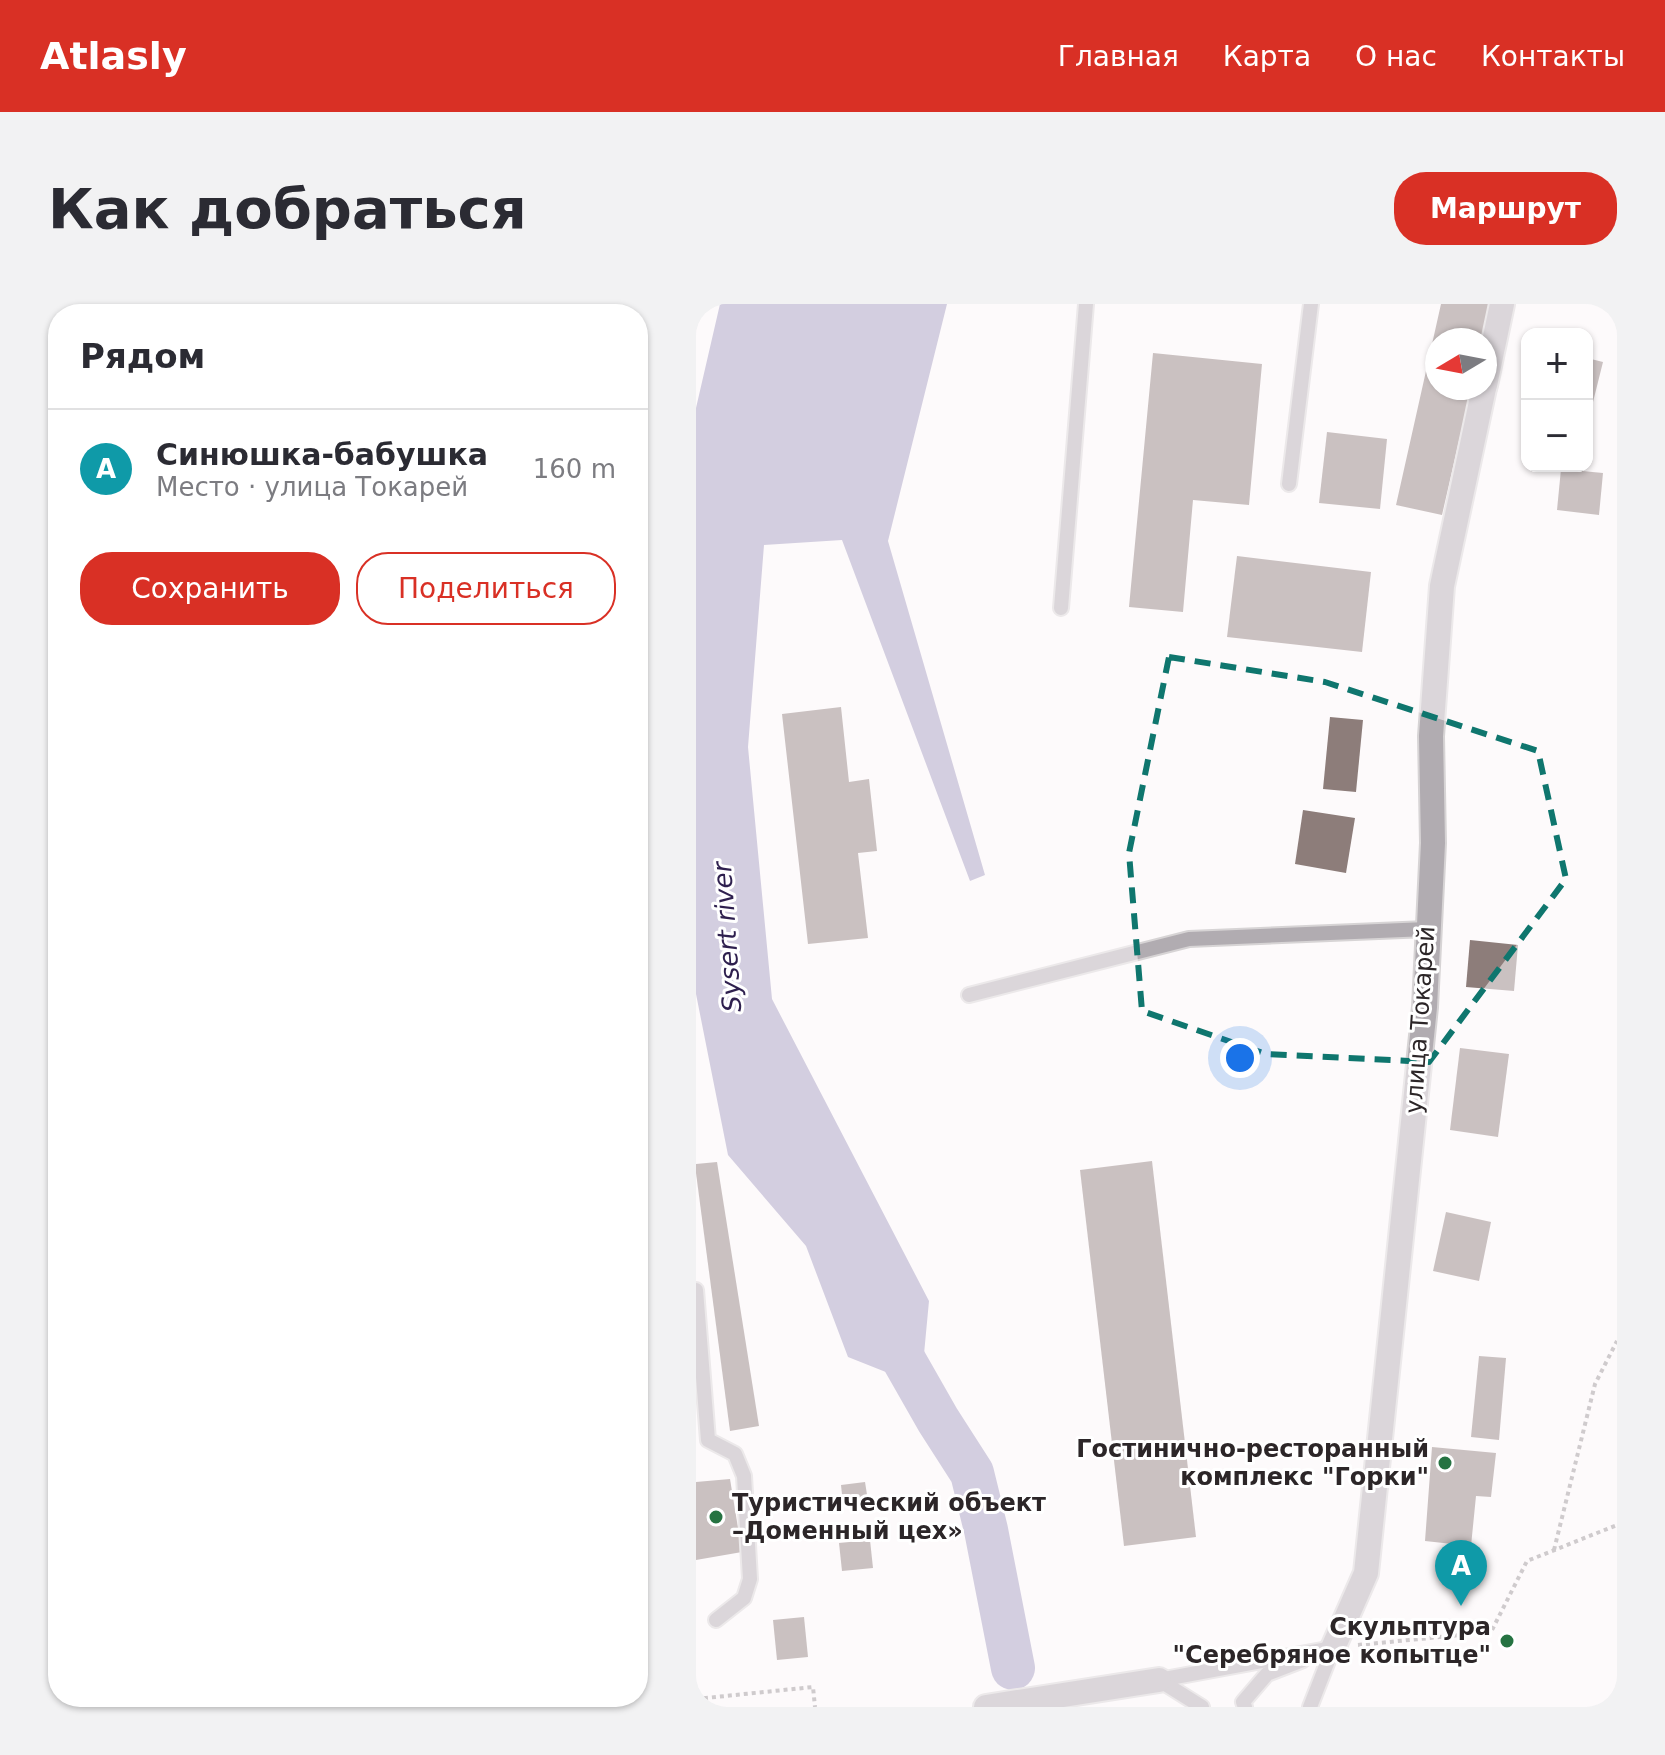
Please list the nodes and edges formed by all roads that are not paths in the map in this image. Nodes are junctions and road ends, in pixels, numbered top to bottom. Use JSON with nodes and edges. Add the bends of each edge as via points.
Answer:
{"nodes":[{"id":1,"x":1086,"y":304,"type":"edge"},
{"id":2,"x":1311,"y":304,"type":"edge"},
{"id":3,"x":1502,"y":304,"type":"edge"},
{"id":4,"x":1497,"y":328,"type":"edge"},
{"id":5,"x":1482,"y":400,"type":"edge"},
{"id":6,"x":1289,"y":484,"type":"dead end"},
{"id":7,"x":1061,"y":608,"type":"dead end"},
{"id":8,"x":1427,"y":929,"type":"junction"},
{"id":9,"x":969,"y":995,"type":"dead end"},
{"id":10,"x":696,"y":1290,"type":"edge"},
{"id":11,"x":716,"y":1620,"type":"dead end"},
{"id":12,"x":1333,"y":1648,"type":"junction"},
{"id":13,"x":1159,"y":1680,"type":"junction"},
{"id":14,"x":986,"y":1707,"type":"edge"},
{"id":15,"x":1202,"y":1707,"type":"edge"},
{"id":16,"x":1245,"y":1707,"type":"edge"},
{"id":17,"x":1310,"y":1707,"type":"edge"}],
"edges":[{"from":1,"to":7,"type":"lane"},
{"from":2,"to":6,"type":"lane"},
{"from":3,"to":4,"type":"street","name":"улица Токарей"},
{"from":5,"to":8,"type":"street","name":"улица Токарей","via":[[1442,586],[1431,736],[1433,843]]},
{"from":8,"to":9,"type":"lane","via":[[1189,939]]},
{"from":8,"to":12,"type":"street","name":"улица Токарей","via":[[1425,1007],[1366,1573]]},
{"from":10,"to":11,"type":"lane","via":[[708,1440],[735,1454],[744,1476],[750,1565],[744,1598]]},
{"from":12,"to":13,"type":"lane"},
{"from":12,"to":16,"type":"lane","via":[[1267,1674],[1243,1702]]},
{"from":12,"to":17,"type":"lane"},
{"from":13,"to":14,"type":"street"},
{"from":13,"to":15,"type":"lane"}]}
